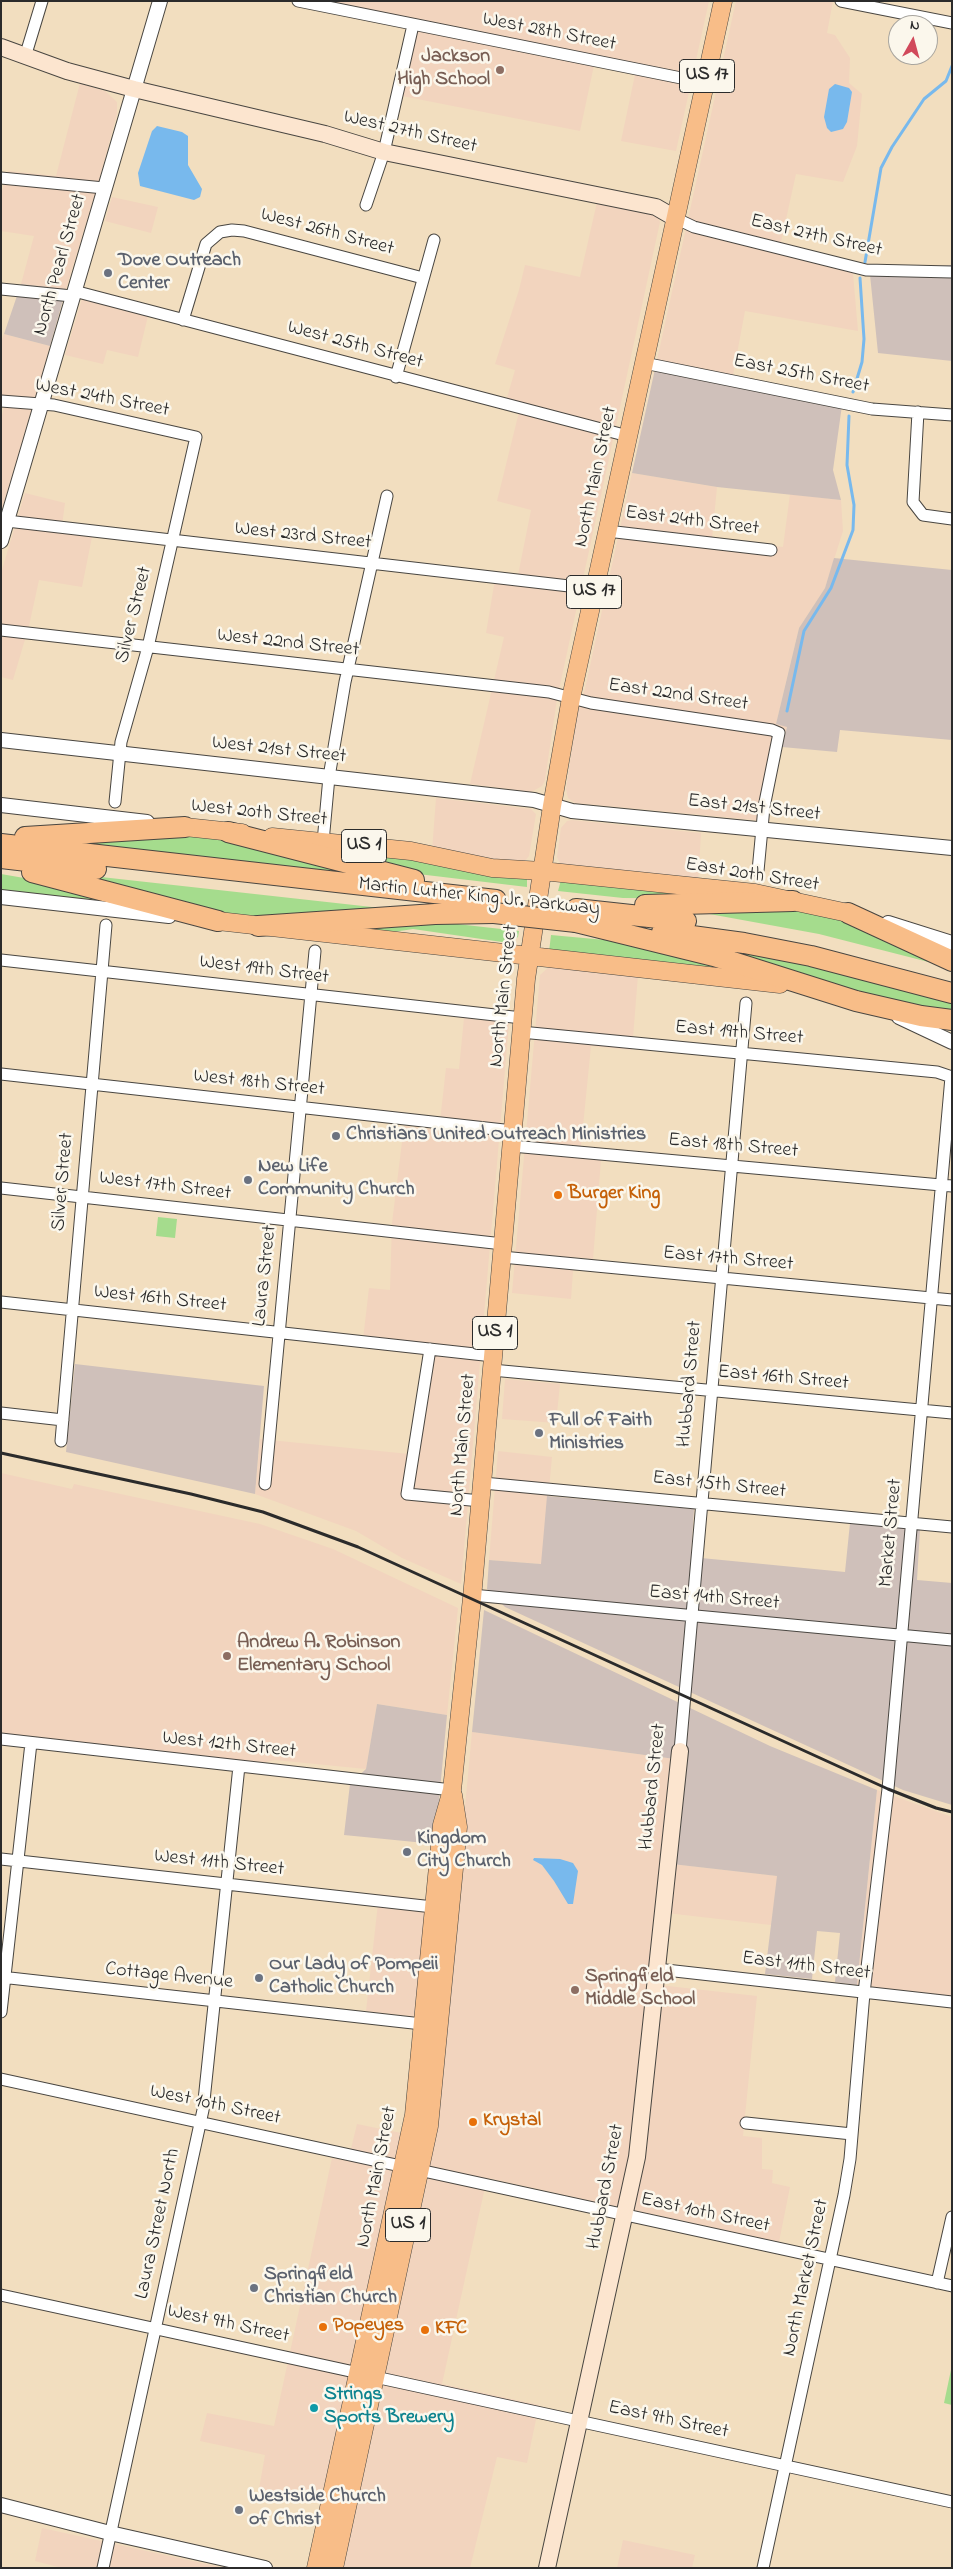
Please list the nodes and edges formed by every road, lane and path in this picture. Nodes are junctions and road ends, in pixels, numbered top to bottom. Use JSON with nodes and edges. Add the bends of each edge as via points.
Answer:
{"nodes":[{"id":1,"x":42,"y":1,"type":"edge"},
{"id":2,"x":160,"y":1,"type":"edge"},
{"id":3,"x":298,"y":1,"type":"edge"},
{"id":4,"x":723,"y":1,"type":"edge"},
{"id":5,"x":841,"y":1,"type":"edge"},
{"id":6,"x":952,"y":23,"type":"edge"},
{"id":7,"x":413,"y":25,"type":"junction"},
{"id":8,"x":1,"y":47,"type":"edge"},
{"id":9,"x":24,"y":57,"type":"junction"},
{"id":10,"x":706,"y":83,"type":"junction"},
{"id":11,"x":134,"y":89,"type":"junction"},
{"id":12,"x":384,"y":152,"type":"junction"},
{"id":13,"x":1,"y":178,"type":"edge"},
{"id":14,"x":104,"y":188,"type":"junction"},
{"id":15,"x":366,"y":205,"type":"dead end"},
{"id":16,"x":675,"y":218,"type":"junction"},
{"id":17,"x":434,"y":240,"type":"dead end"},
{"id":18,"x":952,"y":272,"type":"edge"},
{"id":19,"x":423,"y":278,"type":"junction"},
{"id":20,"x":1,"y":290,"type":"edge"},
{"id":21,"x":73,"y":294,"type":"junction"},
{"id":22,"x":183,"y":320,"type":"junction"},
{"id":23,"x":644,"y":363,"type":"junction"},
{"id":24,"x":396,"y":376,"type":"junction"},
{"id":25,"x":1,"y":401,"type":"edge"},
{"id":26,"x":41,"y":405,"type":"junction"},
{"id":27,"x":918,"y":412,"type":"junction"},
{"id":28,"x":952,"y":415,"type":"edge"},
{"id":29,"x":628,"y":436,"type":"junction"},
{"id":30,"x":196,"y":437,"type":"joint"},
{"id":31,"x":387,"y":496,"type":"dead end"},
{"id":32,"x":6,"y":516,"type":"edge"},
{"id":33,"x":952,"y":519,"type":"edge"},
{"id":34,"x":608,"y":531,"type":"junction"},
{"id":35,"x":1,"y":541,"type":"edge"},
{"id":36,"x":173,"y":541,"type":"junction"},
{"id":37,"x":771,"y":550,"type":"dead end"},
{"id":38,"x":372,"y":563,"type":"junction"},
{"id":39,"x":595,"y":589,"type":"junction"},
{"id":40,"x":1,"y":630,"type":"edge"},
{"id":41,"x":148,"y":646,"type":"junction"},
{"id":42,"x":348,"y":669,"type":"junction"},
{"id":43,"x":571,"y":698,"type":"junction"},
{"id":44,"x":1,"y":740,"type":"edge"},
{"id":45,"x":120,"y":754,"type":"junction"},
{"id":46,"x":329,"y":777,"type":"junction"},
{"id":47,"x":115,"y":802,"type":"dead end"},
{"id":48,"x":1,"y":805,"type":"edge"},
{"id":49,"x":552,"y":806,"type":"junction"},
{"id":50,"x":185,"y":827,"type":"junction"},
{"id":51,"x":761,"y":829,"type":"junction"},
{"id":52,"x":228,"y":832,"type":"junction"},
{"id":53,"x":1,"y":838,"type":"edge"},
{"id":54,"x":324,"y":842,"type":"junction"},
{"id":55,"x":1,"y":844,"type":"edge"},
{"id":56,"x":952,"y":848,"type":"edge"},
{"id":57,"x":1,"y":858,"type":"edge"},
{"id":58,"x":1,"y":865,"type":"edge"},
{"id":59,"x":542,"y":871,"type":"junction"},
{"id":60,"x":758,"y":871,"type":"dead end"},
{"id":61,"x":1,"y":897,"type":"edge"},
{"id":62,"x":793,"y":902,"type":"junction"},
{"id":63,"x":492,"y":904,"type":"junction"},
{"id":64,"x":578,"y":913,"type":"junction"},
{"id":65,"x":848,"y":913,"type":"junction"},
{"id":66,"x":218,"y":921,"type":"junction"},
{"id":67,"x":106,"y":926,"type":"dead end"},
{"id":68,"x":258,"y":926,"type":"junction"},
{"id":69,"x":952,"y":943,"type":"edge"},
{"id":70,"x":315,"y":951,"type":"dead end"},
{"id":71,"x":529,"y":957,"type":"junction"},
{"id":72,"x":1,"y":960,"type":"edge"},
{"id":73,"x":952,"y":961,"type":"edge"},
{"id":74,"x":102,"y":971,"type":"junction"},
{"id":75,"x":952,"y":979,"type":"edge"},
{"id":76,"x":952,"y":993,"type":"edge"},
{"id":77,"x":311,"y":996,"type":"junction"},
{"id":78,"x":856,"y":1001,"type":"junction"},
{"id":79,"x":746,"y":1003,"type":"dead end"},
{"id":80,"x":952,"y":1020,"type":"edge"},
{"id":81,"x":522,"y":1025,"type":"junction"},
{"id":82,"x":952,"y":1042,"type":"edge"},
{"id":83,"x":741,"y":1053,"type":"junction"},
{"id":84,"x":1,"y":1074,"type":"edge"},
{"id":85,"x":951,"y":1077,"type":"edge"},
{"id":86,"x":92,"y":1084,"type":"junction"},
{"id":87,"x":300,"y":1108,"type":"junction"},
{"id":88,"x":512,"y":1138,"type":"junction"},
{"id":89,"x":731,"y":1166,"type":"junction"},
{"id":90,"x":946,"y":1186,"type":"edge"},
{"id":91,"x":1,"y":1188,"type":"edge"},
{"id":92,"x":82,"y":1197,"type":"junction"},
{"id":93,"x":291,"y":1221,"type":"junction"},
{"id":94,"x":502,"y":1251,"type":"junction"},
{"id":95,"x":721,"y":1278,"type":"junction"},
{"id":96,"x":932,"y":1298,"type":"junction"},
{"id":97,"x":952,"y":1300,"type":"edge"},
{"id":98,"x":1,"y":1302,"type":"edge"},
{"id":99,"x":72,"y":1309,"type":"junction"},
{"id":100,"x":280,"y":1332,"type":"junction"},
{"id":101,"x":430,"y":1349,"type":"junction"},
{"id":102,"x":493,"y":1363,"type":"junction"},
{"id":103,"x":711,"y":1391,"type":"junction"},
{"id":104,"x":921,"y":1410,"type":"junction"},
{"id":105,"x":1,"y":1413,"type":"edge"},
{"id":106,"x":952,"y":1413,"type":"edge"},
{"id":107,"x":64,"y":1420,"type":"junction"},
{"id":108,"x":61,"y":1441,"type":"dead end"},
{"id":109,"x":483,"y":1483,"type":"junction"},
{"id":110,"x":265,"y":1484,"type":"dead end"},
{"id":111,"x":481,"y":1501,"type":"junction"},
{"id":112,"x":702,"y":1503,"type":"junction"},
{"id":113,"x":911,"y":1523,"type":"junction"},
{"id":114,"x":952,"y":1527,"type":"edge"},
{"id":115,"x":472,"y":1595,"type":"junction"},
{"id":116,"x":691,"y":1616,"type":"junction"},
{"id":117,"x":901,"y":1636,"type":"junction"},
{"id":118,"x":952,"y":1640,"type":"edge"},
{"id":119,"x":1,"y":1739,"type":"edge"},
{"id":120,"x":31,"y":1743,"type":"junction"},
{"id":121,"x":680,"y":1751,"type":"joint"},
{"id":122,"x":239,"y":1766,"type":"junction"},
{"id":123,"x":452,"y":1790,"type":"junction"},
{"id":124,"x":1,"y":1859,"type":"edge"},
{"id":125,"x":18,"y":1861,"type":"junction"},
{"id":126,"x":227,"y":1884,"type":"junction"},
{"id":127,"x":433,"y":1907,"type":"junction"},
{"id":128,"x":657,"y":1969,"type":"junction"},
{"id":129,"x":3,"y":1978,"type":"edge"},
{"id":130,"x":864,"y":1992,"type":"junction"},
{"id":131,"x":215,"y":2001,"type":"junction"},
{"id":132,"x":952,"y":2002,"type":"edge"},
{"id":133,"x":1,"y":2012,"type":"edge"},
{"id":134,"x":422,"y":2024,"type":"junction"},
{"id":135,"x":1,"y":2079,"type":"edge"},
{"id":136,"x":200,"y":2122,"type":"junction"},
{"id":137,"x":746,"y":2123,"type":"dead end"},
{"id":138,"x":852,"y":2134,"type":"junction"},
{"id":139,"x":412,"y":2169,"type":"junction"},
{"id":140,"x":624,"y":2215,"type":"junction"},
{"id":141,"x":952,"y":2217,"type":"edge"},
{"id":142,"x":830,"y":2260,"type":"junction"},
{"id":143,"x":937,"y":2283,"type":"junction"},
{"id":144,"x":952,"y":2286,"type":"edge"},
{"id":145,"x":1,"y":2295,"type":"edge"},
{"id":146,"x":155,"y":2328,"type":"junction"},
{"id":147,"x":367,"y":2375,"type":"junction"},
{"id":148,"x":580,"y":2421,"type":"junction"},
{"id":149,"x":785,"y":2466,"type":"junction"},
{"id":150,"x":952,"y":2502,"type":"edge"},
{"id":151,"x":1,"y":2505,"type":"edge"},
{"id":152,"x":1,"y":2515,"type":"edge"},
{"id":153,"x":110,"y":2533,"type":"junction"},
{"id":154,"x":102,"y":2568,"type":"edge"},
{"id":155,"x":265,"y":2568,"type":"edge"},
{"id":156,"x":316,"y":2568,"type":"edge"},
{"id":157,"x":334,"y":2568,"type":"edge"},
{"id":158,"x":547,"y":2568,"type":"edge"},
{"id":159,"x":763,"y":2568,"type":"edge"}],
"edges":[{"from":1,"to":9,"type":"street"},
{"from":2,"to":11,"type":"street","name":"North Pearl Street"},
{"from":3,"to":7,"type":"street","name":"West 28th Street"},
{"from":4,"to":10,"type":"main road","number":"US 17"},
{"from":5,"to":6,"type":"street"},
{"from":7,"to":10,"type":"street","name":"West 28th Street"},
{"from":7,"to":12,"type":"street"},
{"from":8,"to":9,"type":"main road","name":"West 27th Street"},
{"from":9,"to":11,"type":"main road","name":"West 27th Street"},
{"from":10,"to":16,"type":"main road","number":"US 17"},
{"from":11,"to":12,"type":"main road","name":"West 27th Street","via":[[325,134]]},
{"from":11,"to":14,"type":"street","name":"North Pearl Street"},
{"from":12,"to":15,"type":"street"},
{"from":12,"to":16,"type":"main road","name":"West 27th Street","via":[[656,207]]},
{"from":13,"to":14,"type":"street"},
{"from":14,"to":21,"type":"street","name":"North Pearl Street"},
{"from":16,"to":18,"type":"street","name":"East 27th Street","via":[[694,227],[866,270]]},
{"from":16,"to":23,"type":"main road","name":"North Main Street","number":"US 17"},
{"from":17,"to":19,"type":"street"},
{"from":19,"to":22,"type":"street","name":"West 26th Street","via":[[244,231],[220,232],[206,244],[201,255]]},
{"from":19,"to":24,"type":"street"},
{"from":20,"to":21,"type":"street","name":"West 25th Street"},
{"from":21,"to":22,"type":"street","name":"West 25th Street"},
{"from":21,"to":26,"type":"street","name":"North Pearl Street"},
{"from":22,"to":24,"type":"street","name":"West 25th Street"},
{"from":23,"to":27,"type":"street","name":"East 25th Street","via":[[872,409]]},
{"from":23,"to":29,"type":"main road","name":"North Main Street","number":"US 17"},
{"from":24,"to":29,"type":"street","name":"West 25th Street"},
{"from":25,"to":26,"type":"street","name":"West 24th Street"},
{"from":26,"to":30,"type":"street","name":"West 24th Street","via":[[54,404]]},
{"from":26,"to":32,"type":"street","name":"North Pearl Street"},
{"from":27,"to":28,"type":"street","name":"East 25th Street"},
{"from":27,"to":33,"type":"street","via":[[914,502],[923,515]]},
{"from":29,"to":34,"type":"main road","name":"North Main Street","number":"US 17"},
{"from":30,"to":36,"type":"street","name":"Silver Street"},
{"from":31,"to":38,"type":"street"},
{"from":32,"to":35,"type":"street","name":"North Pearl Street"},
{"from":32,"to":36,"type":"street","name":"West 23rd Street"},
{"from":34,"to":37,"type":"street","name":"East 24th Street"},
{"from":34,"to":39,"type":"main road","name":"North Main Street","number":"US 17"},
{"from":36,"to":38,"type":"street","name":"West 23rd Street"},
{"from":36,"to":41,"type":"street","name":"Silver Street"},
{"from":38,"to":39,"type":"street","name":"West 23rd Street"},
{"from":38,"to":42,"type":"street"},
{"from":39,"to":43,"type":"main road","name":"North Main Street","number":"US 17"},
{"from":40,"to":41,"type":"street","name":"West 22nd Street"},
{"from":41,"to":42,"type":"street","name":"West 22nd Street"},
{"from":41,"to":45,"type":"street","name":"Silver Street","via":[[120,742]]},
{"from":42,"to":43,"type":"street","name":"West 22nd Street","via":[[549,692]]},
{"from":42,"to":46,"type":"street"},
{"from":43,"to":49,"type":"main road","name":"North Main Street","number":"US 17"},
{"from":43,"to":51,"type":"street","name":"East 22nd Street","via":[[779,733]]},
{"from":44,"to":45,"type":"street","name":"West 21st Street"},
{"from":45,"to":46,"type":"street","name":"West 21st Street"},
{"from":45,"to":47,"type":"street","name":"Silver Street"},
{"from":46,"to":49,"type":"street","name":"West 21st Street","via":[[534,800]]},
{"from":46,"to":54,"type":"street"},
{"from":48,"to":50,"type":"street","name":"West 20th Street"},
{"from":49,"to":51,"type":"street","name":"East 21st Street","via":[[572,811]]},
{"from":49,"to":59,"type":"main road","name":"North Main Street","number":"US 17"},
{"from":50,"to":52,"type":"main road","name":"West 20th Street","number":"US 1"},
{"from":50,"to":53,"type":"highway"},
{"from":51,"to":56,"type":"street","name":"East 21st Street"},
{"from":51,"to":60,"type":"street"},
{"from":52,"to":54,"type":"main road","name":"West 20th Street","number":"US 1"},
{"from":52,"to":63,"type":"highway","via":[[453,887]]},
{"from":54,"to":59,"type":"main road","name":"West 20th Street","number":"US 1","via":[[411,851],[492,868]]},
{"from":55,"to":63,"type":"highway","name":"Martin Luther King Jr. Parkway"},
{"from":57,"to":63,"type":"highway","name":"Martin Luther King Jr. Parkway"},
{"from":58,"to":66,"type":"highway"},
{"from":59,"to":62,"type":"main road","name":"East 20th Street","via":[[754,893]]},
{"from":59,"to":71,"type":"main road","name":"North Main Street","number":"US 1"},
{"from":61,"to":66,"type":"street"},
{"from":62,"to":64,"type":"highway","via":[[665,906],[613,904]]},
{"from":62,"to":65,"type":"main road","name":"East 20th Street"},
{"from":63,"to":64,"type":"highway","name":"Martin Luther King Jr. Parkway"},
{"from":63,"to":68,"type":"highway","via":[[435,914]]},
{"from":64,"to":75,"type":"highway","name":"Martin Luther King Jr. Parkway","via":[[702,923],[768,934]]},
{"from":64,"to":76,"type":"highway","name":"Martin Luther King Jr. Parkway","via":[[811,956]]},
{"from":64,"to":78,"type":"highway"},
{"from":65,"to":69,"type":"street","name":"East 20th Street"},
{"from":65,"to":73,"type":"highway"},
{"from":66,"to":68,"type":"main road"},
{"from":67,"to":74,"type":"street","name":"Silver Street"},
{"from":68,"to":71,"type":"main road"},
{"from":70,"to":77,"type":"street","name":"Laura Street"},
{"from":71,"to":78,"type":"main road","via":[[741,978]]},
{"from":71,"to":81,"type":"main road","name":"North Main Street","number":"US 1"},
{"from":72,"to":74,"type":"street","name":"West 19th Street"},
{"from":74,"to":77,"type":"street","name":"West 19th Street"},
{"from":74,"to":86,"type":"street","name":"Silver Street"},
{"from":77,"to":81,"type":"street","name":"West 19th Street"},
{"from":77,"to":87,"type":"street","name":"Laura Street"},
{"from":78,"to":80,"type":"highway"},
{"from":78,"to":82,"type":"street"},
{"from":79,"to":83,"type":"street","name":"Hubbard Street"},
{"from":81,"to":83,"type":"street","name":"East 19th Street"},
{"from":81,"to":88,"type":"main road","name":"North Main Street","number":"US 1"},
{"from":83,"to":85,"type":"street","name":"East 19th Street","via":[[937,1072]]},
{"from":83,"to":89,"type":"street","name":"Hubbard Street"},
{"from":84,"to":86,"type":"street","name":"West 18th Street"},
{"from":85,"to":90,"type":"street","name":"Market Street"},
{"from":86,"to":87,"type":"street","name":"West 18th Street"},
{"from":86,"to":92,"type":"street","name":"Silver Street"},
{"from":87,"to":88,"type":"street","name":"West 18th Street"},
{"from":87,"to":93,"type":"street","name":"Laura Street"},
{"from":88,"to":89,"type":"street","name":"East 18th Street"},
{"from":88,"to":94,"type":"main road","name":"North Main Street","number":"US 1"},
{"from":89,"to":90,"type":"street","name":"East 18th Street"},
{"from":89,"to":95,"type":"street","name":"Hubbard Street"},
{"from":90,"to":96,"type":"street","name":"Market Street"},
{"from":91,"to":92,"type":"street","name":"West 17th Street"},
{"from":92,"to":93,"type":"street","name":"West 17th Street"},
{"from":92,"to":99,"type":"street","name":"Silver Street"},
{"from":93,"to":94,"type":"street","name":"West 17th Street"},
{"from":93,"to":100,"type":"street","name":"Laura Street"},
{"from":94,"to":95,"type":"street","name":"East 17th Street"},
{"from":94,"to":102,"type":"main road","name":"North Main Street","number":"US 1"},
{"from":95,"to":96,"type":"street","name":"East 17th Street"},
{"from":95,"to":103,"type":"street","name":"Hubbard Street"},
{"from":96,"to":97,"type":"street","name":"East 17th Street"},
{"from":96,"to":104,"type":"street","name":"Market Street"},
{"from":98,"to":99,"type":"street","name":"West 16th Street"},
{"from":99,"to":100,"type":"street","name":"West 16th Street"},
{"from":99,"to":107,"type":"street","name":"Silver Street"},
{"from":100,"to":101,"type":"street","name":"West 16th Street"},
{"from":100,"to":110,"type":"street","name":"Laura Street"},
{"from":101,"to":102,"type":"street","name":"West 16th Street"},
{"from":101,"to":111,"type":"street","via":[[407,1494]]},
{"from":102,"to":103,"type":"street","name":"East 16th Street"},
{"from":102,"to":109,"type":"main road","name":"North Main Street","number":"US 1"},
{"from":103,"to":104,"type":"street","name":"East 16th Street"},
{"from":103,"to":112,"type":"street","name":"Hubbard Street"},
{"from":104,"to":106,"type":"street","name":"East 16th Street"},
{"from":104,"to":113,"type":"street","name":"Market Street"},
{"from":105,"to":107,"type":"street"},
{"from":107,"to":108,"type":"street","name":"Silver Street"},
{"from":109,"to":111,"type":"main road","name":"North Main Street","number":"US 1"},
{"from":109,"to":112,"type":"street","name":"East 15th Street"},
{"from":111,"to":115,"type":"main road","name":"North Main Street","number":"US 1"},
{"from":112,"to":113,"type":"street","name":"East 15th Street"},
{"from":112,"to":116,"type":"street","name":"Hubbard Street"},
{"from":113,"to":114,"type":"street","name":"East 15th Street"},
{"from":113,"to":117,"type":"street","name":"Market Street"},
{"from":115,"to":116,"type":"street","name":"East 14th Street"},
{"from":115,"to":123,"type":"main road","name":"North Main Street","number":"US 1"},
{"from":116,"to":117,"type":"street","name":"East 14th Street"},
{"from":116,"to":121,"type":"street","name":"Hubbard Street"},
{"from":117,"to":118,"type":"street","name":"East 14th Street"},
{"from":117,"to":130,"type":"street","name":"Market Street","via":[[888,1789]]},
{"from":119,"to":120,"type":"street","name":"West 12th Street"},
{"from":120,"to":122,"type":"street","name":"West 12th Street"},
{"from":120,"to":125,"type":"street"},
{"from":121,"to":128,"type":"main road","name":"Hubbard Street"},
{"from":122,"to":123,"type":"street","name":"West 12th Street"},
{"from":122,"to":126,"type":"street","name":"Laura Street North"},
{"from":123,"to":127,"type":"main road","name":"North Main Street","number":"US 1","via":[[442,1825]]},
{"from":123,"to":139,"type":"main road","name":"North Main Street","number":"US 1","via":[[458,1827],[432,2105]]},
{"from":124,"to":125,"type":"street","name":"West 11th Street"},
{"from":125,"to":126,"type":"street","name":"West 11th Street"},
{"from":125,"to":129,"type":"street"},
{"from":126,"to":127,"type":"street","name":"West 11th Street"},
{"from":126,"to":131,"type":"street","name":"Laura Street North"},
{"from":127,"to":134,"type":"main road","name":"North Main Street","number":"US 1"},
{"from":128,"to":130,"type":"street","name":"East 11th Street"},
{"from":128,"to":140,"type":"main road","name":"Hubbard Street","via":[[639,2143]]},
{"from":129,"to":131,"type":"street","name":"Cottage Avenue"},
{"from":129,"to":133,"type":"street"},
{"from":130,"to":132,"type":"street","name":"East 11th Street"},
{"from":130,"to":138,"type":"street","name":"North Market Street"},
{"from":131,"to":134,"type":"street","name":"Cottage Avenue"},
{"from":131,"to":136,"type":"street","name":"Laura Street North"},
{"from":134,"to":139,"type":"main road","name":"North Main Street","number":"US 1"},
{"from":135,"to":136,"type":"street","name":"West 10th Street"},
{"from":136,"to":139,"type":"street","name":"West 10th Street"},
{"from":136,"to":146,"type":"street","name":"Laura Street North"},
{"from":137,"to":138,"type":"street"},
{"from":138,"to":142,"type":"street","name":"North Market Street","via":[[844,2195]]},
{"from":139,"to":140,"type":"street","name":"East 10th Street"},
{"from":139,"to":147,"type":"main road","name":"North Main Street","number":"US 1"},
{"from":140,"to":142,"type":"street","name":"East 10th Street"},
{"from":140,"to":148,"type":"main road","name":"Hubbard Street"},
{"from":141,"to":143,"type":"street"},
{"from":142,"to":143,"type":"street","name":"East 10th Street"},
{"from":142,"to":149,"type":"street","name":"North Market Street"},
{"from":143,"to":144,"type":"street","name":"East 10th Street"},
{"from":145,"to":146,"type":"street","name":"West 9th Street"},
{"from":146,"to":147,"type":"street","name":"West 9th Street"},
{"from":146,"to":153,"type":"street","name":"Laura Street North"},
{"from":147,"to":148,"type":"street","name":"East 9th Street"},
{"from":147,"to":156,"type":"main road","name":"North Main Street","number":"US 1"},
{"from":147,"to":157,"type":"main road","name":"North Main Street","number":"US 1"},
{"from":148,"to":149,"type":"street","name":"East 9th Street"},
{"from":148,"to":158,"type":"main road","name":"Hubbard Street"},
{"from":149,"to":150,"type":"street","name":"East 9th Street"},
{"from":149,"to":159,"type":"street","name":"North Market Street"},
{"from":151,"to":153,"type":"street"},
{"from":152,"to":153,"type":"street","via":[[98,2534]]},
{"from":153,"to":154,"type":"street","name":"Laura Street North"},
{"from":153,"to":155,"type":"street"}]}
